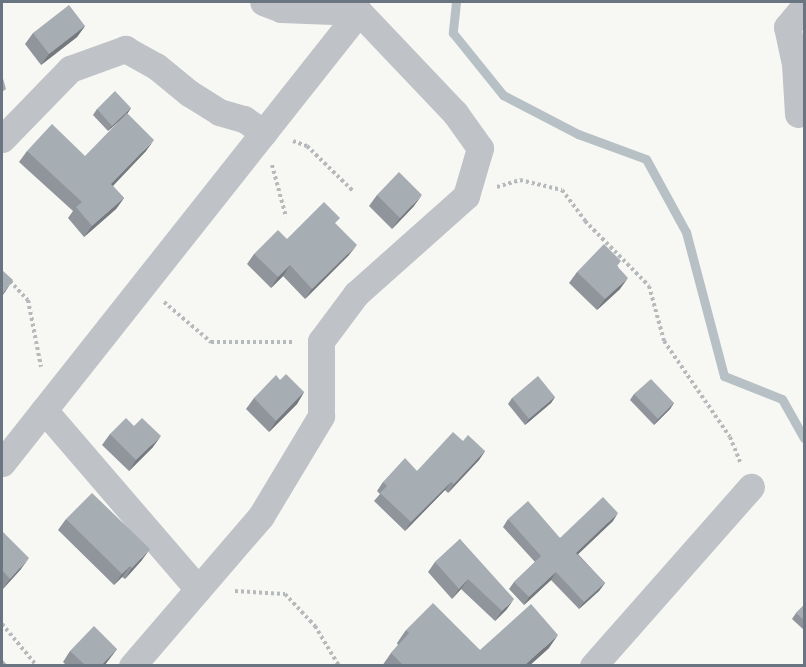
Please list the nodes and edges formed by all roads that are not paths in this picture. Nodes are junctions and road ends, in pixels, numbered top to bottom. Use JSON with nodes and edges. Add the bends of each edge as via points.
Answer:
{"nodes":[{"id":1,"x":264,"y":2,"type":"edge"},
{"id":2,"x":804,"y":7,"type":"edge"},
{"id":3,"x":359,"y":12,"type":"junction"},
{"id":4,"x":798,"y":114,"type":"dead end"},
{"id":5,"x":264,"y":133,"type":"junction"},
{"id":6,"x":2,"y":139,"type":"edge"},
{"id":7,"x":44,"y":410,"type":"junction"},
{"id":8,"x":2,"y":463,"type":"edge"},
{"id":9,"x":751,"y":488,"type":"road end"},
{"id":10,"x":198,"y":589,"type":"junction"},
{"id":11,"x":132,"y":666,"type":"edge"},
{"id":12,"x":593,"y":666,"type":"edge"}],
"edges":[{"from":1,"to":3,"type":"street","via":[[280,9]]},
{"from":2,"to":4,"type":"street","via":[[787,27],[795,64]]},
{"from":3,"to":5,"type":"street"},
{"from":3,"to":10,"type":"street","via":[[455,113],[480,148],[466,196],[356,294],[321,341],[321,416],[261,516]]},
{"from":5,"to":6,"type":"street","via":[[244,119],[219,112],[156,66],[125,49],[70,69]]},
{"from":5,"to":7,"type":"street"},
{"from":7,"to":8,"type":"street"},
{"from":7,"to":10,"type":"street"},
{"from":9,"to":12,"type":"street"},
{"from":10,"to":11,"type":"street"}]}
